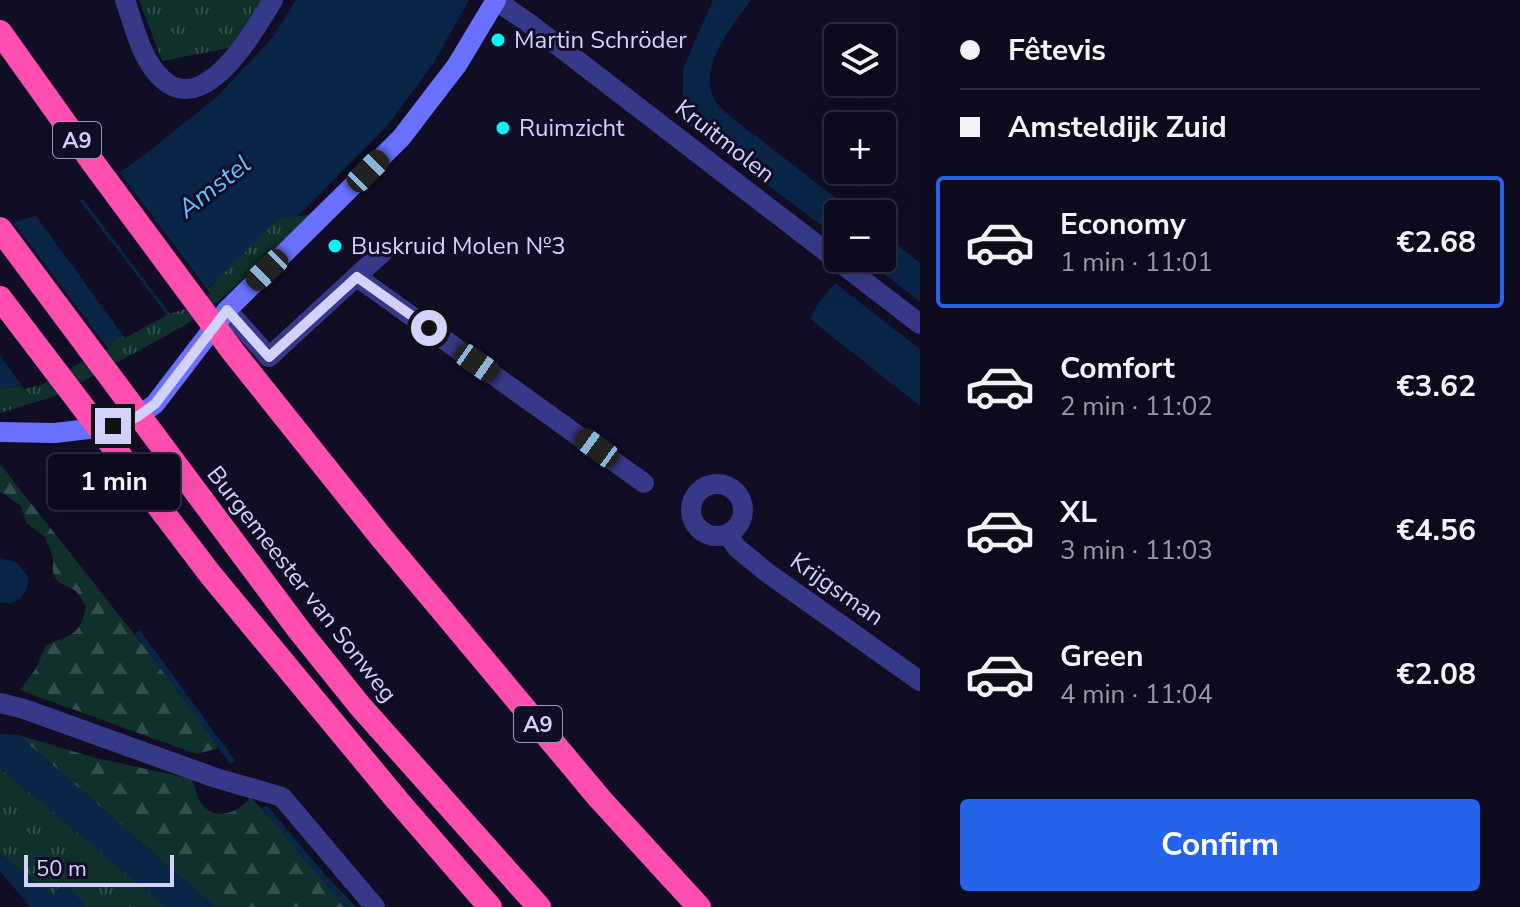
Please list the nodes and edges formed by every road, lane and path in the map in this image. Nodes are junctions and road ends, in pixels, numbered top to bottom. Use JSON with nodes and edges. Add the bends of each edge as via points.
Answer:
{"nodes":[{"id":1,"x":125,"y":0,"type":"edge"},
{"id":2,"x":273,"y":0,"type":"edge"},
{"id":3,"x":496,"y":1,"type":"edge"},
{"id":4,"x":2,"y":36,"type":"edge"},
{"id":5,"x":0,"y":229,"type":"edge"},
{"id":6,"x":382,"y":253,"type":"dead end"},
{"id":7,"x":357,"y":277,"type":"junction"},
{"id":8,"x":0,"y":298,"type":"edge"},
{"id":9,"x":227,"y":310,"type":"junction"},
{"id":10,"x":920,"y":324,"type":"edge"},
{"id":11,"x":0,"y":432,"type":"edge"},
{"id":12,"x":644,"y":483,"type":"dead end"},
{"id":13,"x":728,"y":535,"type":"dead end"},
{"id":14,"x":920,"y":681,"type":"edge"},
{"id":15,"x":0,"y":703,"type":"edge"},
{"id":16,"x":375,"y":907,"type":"edge"},
{"id":17,"x":490,"y":907,"type":"edge"},
{"id":18,"x":539,"y":907,"type":"edge"},
{"id":19,"x":699,"y":907,"type":"edge"}],
"edges":[{"from":1,"to":2,"type":"street","via":[[146,58],[177,89],[210,82],[234,59]]},
{"from":3,"to":9,"type":"street","via":[[457,65],[401,138]]},
{"from":3,"to":10,"type":"street","name":"Kruitmolen"},
{"from":4,"to":19,"type":"highway","number":"A9","via":[[234,353],[381,537],[600,799]]},
{"from":5,"to":18,"type":"highway","name":"Burgemeester van Sonweg","via":[[360,706]]},
{"from":6,"to":7,"type":"street"},
{"from":7,"to":9,"type":"street","via":[[269,357]]},
{"from":7,"to":12,"type":"street"},
{"from":8,"to":17,"type":"highway","via":[[210,574]]},
{"from":9,"to":11,"type":"street","via":[[155,404],[137,417],[113,426],[55,433]]},
{"from":13,"to":14,"type":"street","name":"Krijgsman","via":[[769,574]]},
{"from":15,"to":16,"type":"street","via":[[282,797]]}]}
